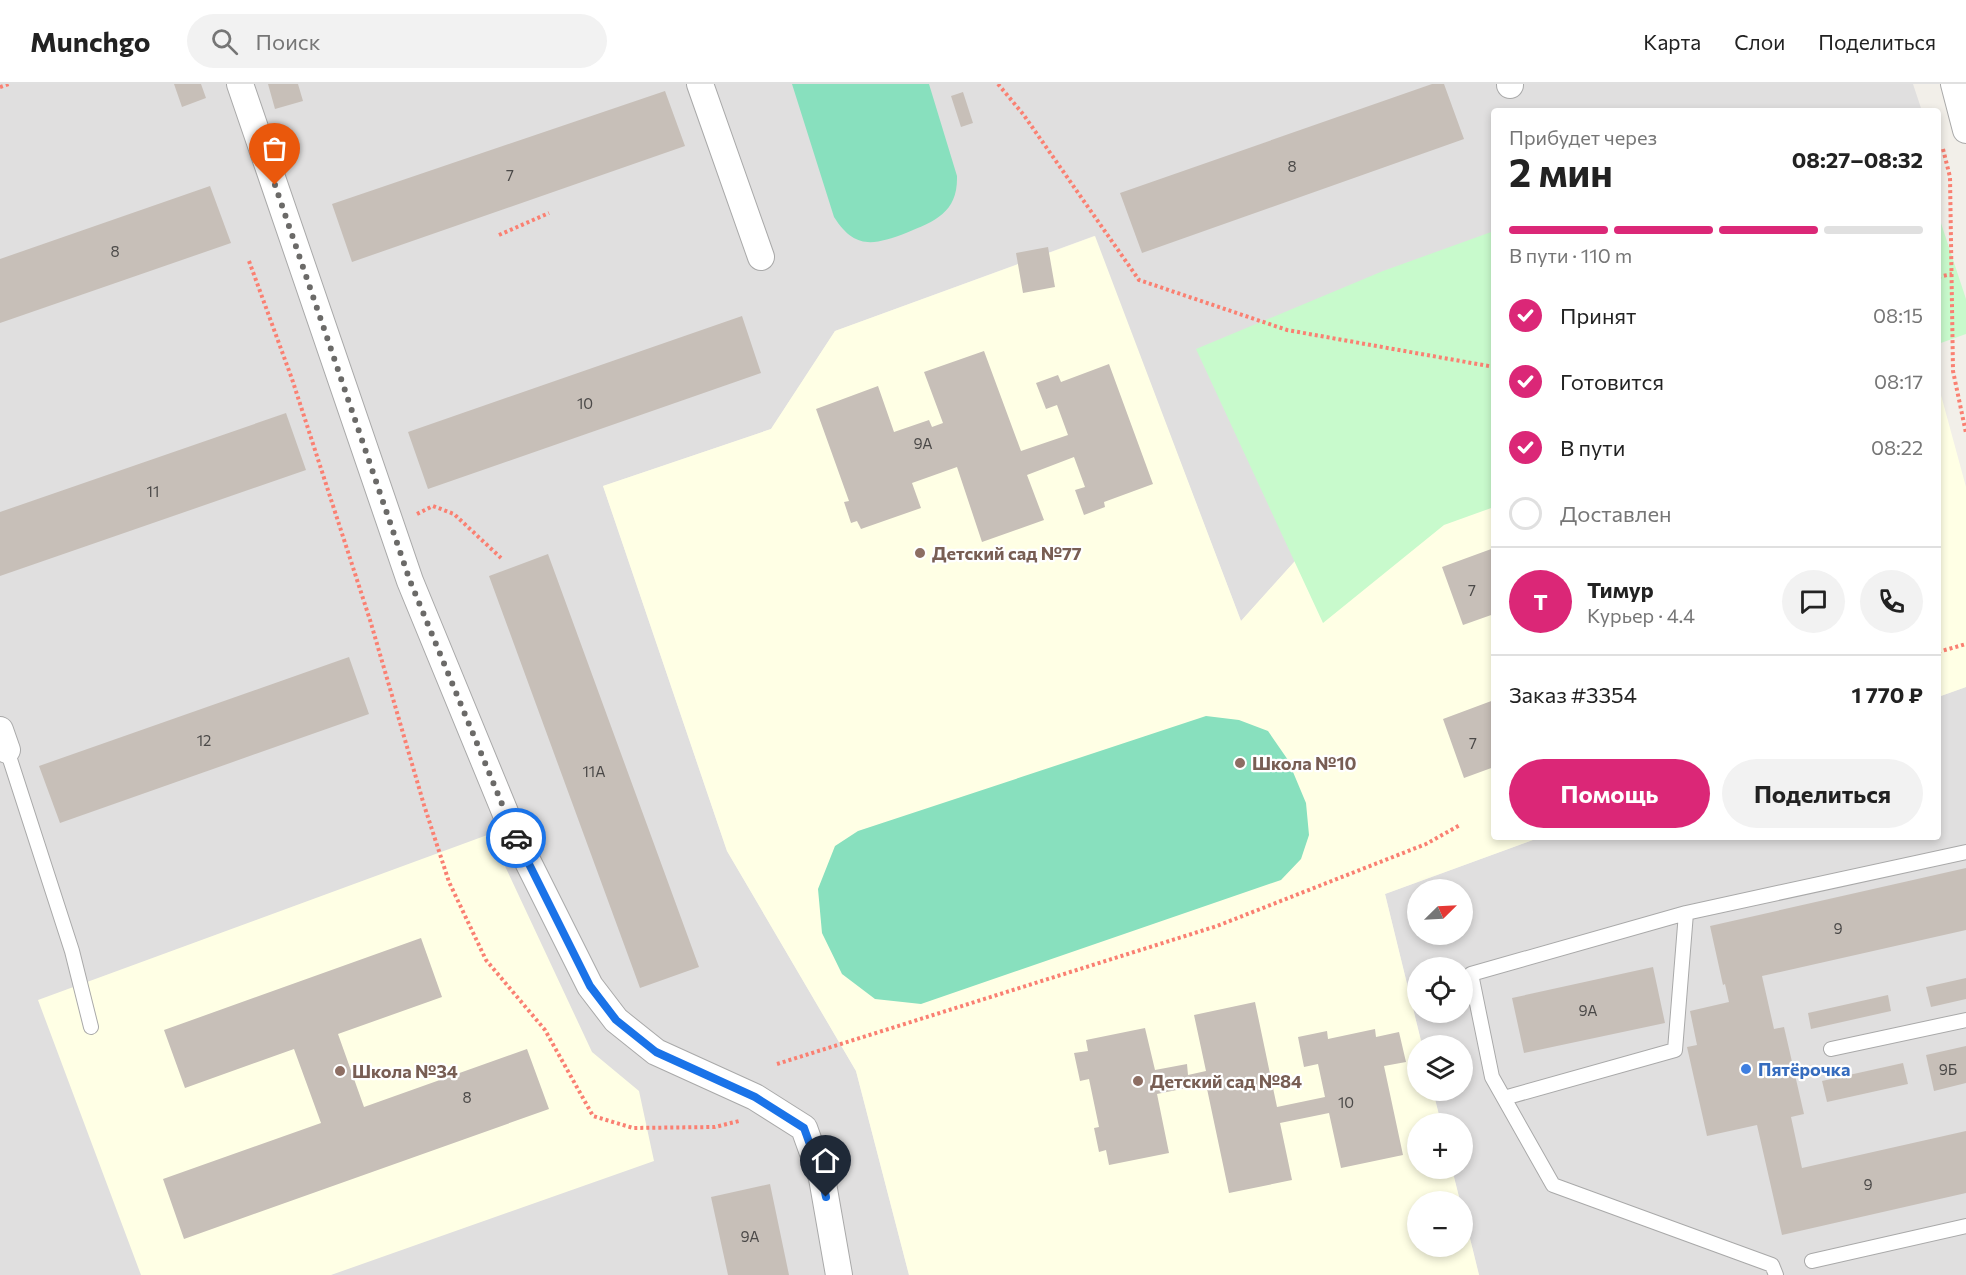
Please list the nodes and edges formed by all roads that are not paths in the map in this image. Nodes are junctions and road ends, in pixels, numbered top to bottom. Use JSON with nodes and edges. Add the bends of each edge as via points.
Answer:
{"nodes":[{"id":1,"x":240,"y":84,"type":"edge"},
{"id":2,"x":700,"y":84,"type":"edge"},
{"id":3,"x":1954,"y":84,"type":"edge"},
{"id":4,"x":1966,"y":130,"type":"edge"},
{"id":5,"x":761,"y":257,"type":"dead end"},
{"id":6,"x":4,"y":740,"type":"edge"},
{"id":7,"x":1966,"y":852,"type":"edge"},
{"id":8,"x":1686,"y":913,"type":"junction"},
{"id":9,"x":1966,"y":1020,"type":"edge"},
{"id":10,"x":90,"y":1028,"type":"dead end"},
{"id":11,"x":1831,"y":1049,"type":"dead end"},
{"id":12,"x":1504,"y":1098,"type":"junction"},
{"id":13,"x":1966,"y":1226,"type":"edge"},
{"id":14,"x":1812,"y":1262,"type":"dead end"},
{"id":15,"x":839,"y":1275,"type":"edge"},
{"id":16,"x":1776,"y":1275,"type":"edge"}],
"edges":[{"from":1,"to":15,"type":"street","via":[[410,581],[506,817],[590,986],[616,1020],[656,1052],[755,1097],[804,1128],[822,1178]]},
{"from":2,"to":5,"type":"street"},
{"from":3,"to":4,"type":"street"},
{"from":6,"to":10,"type":"lane","via":[[72,951]]},
{"from":7,"to":8,"type":"lane"},
{"from":8,"to":12,"type":"lane","via":[[1674,1050]]},
{"from":8,"to":12,"type":"lane","via":[[1471,974],[1492,1077]]},
{"from":9,"to":11,"type":"lane"},
{"from":12,"to":16,"type":"lane","via":[[1553,1185],[1772,1265]]},
{"from":13,"to":14,"type":"lane"}]}
